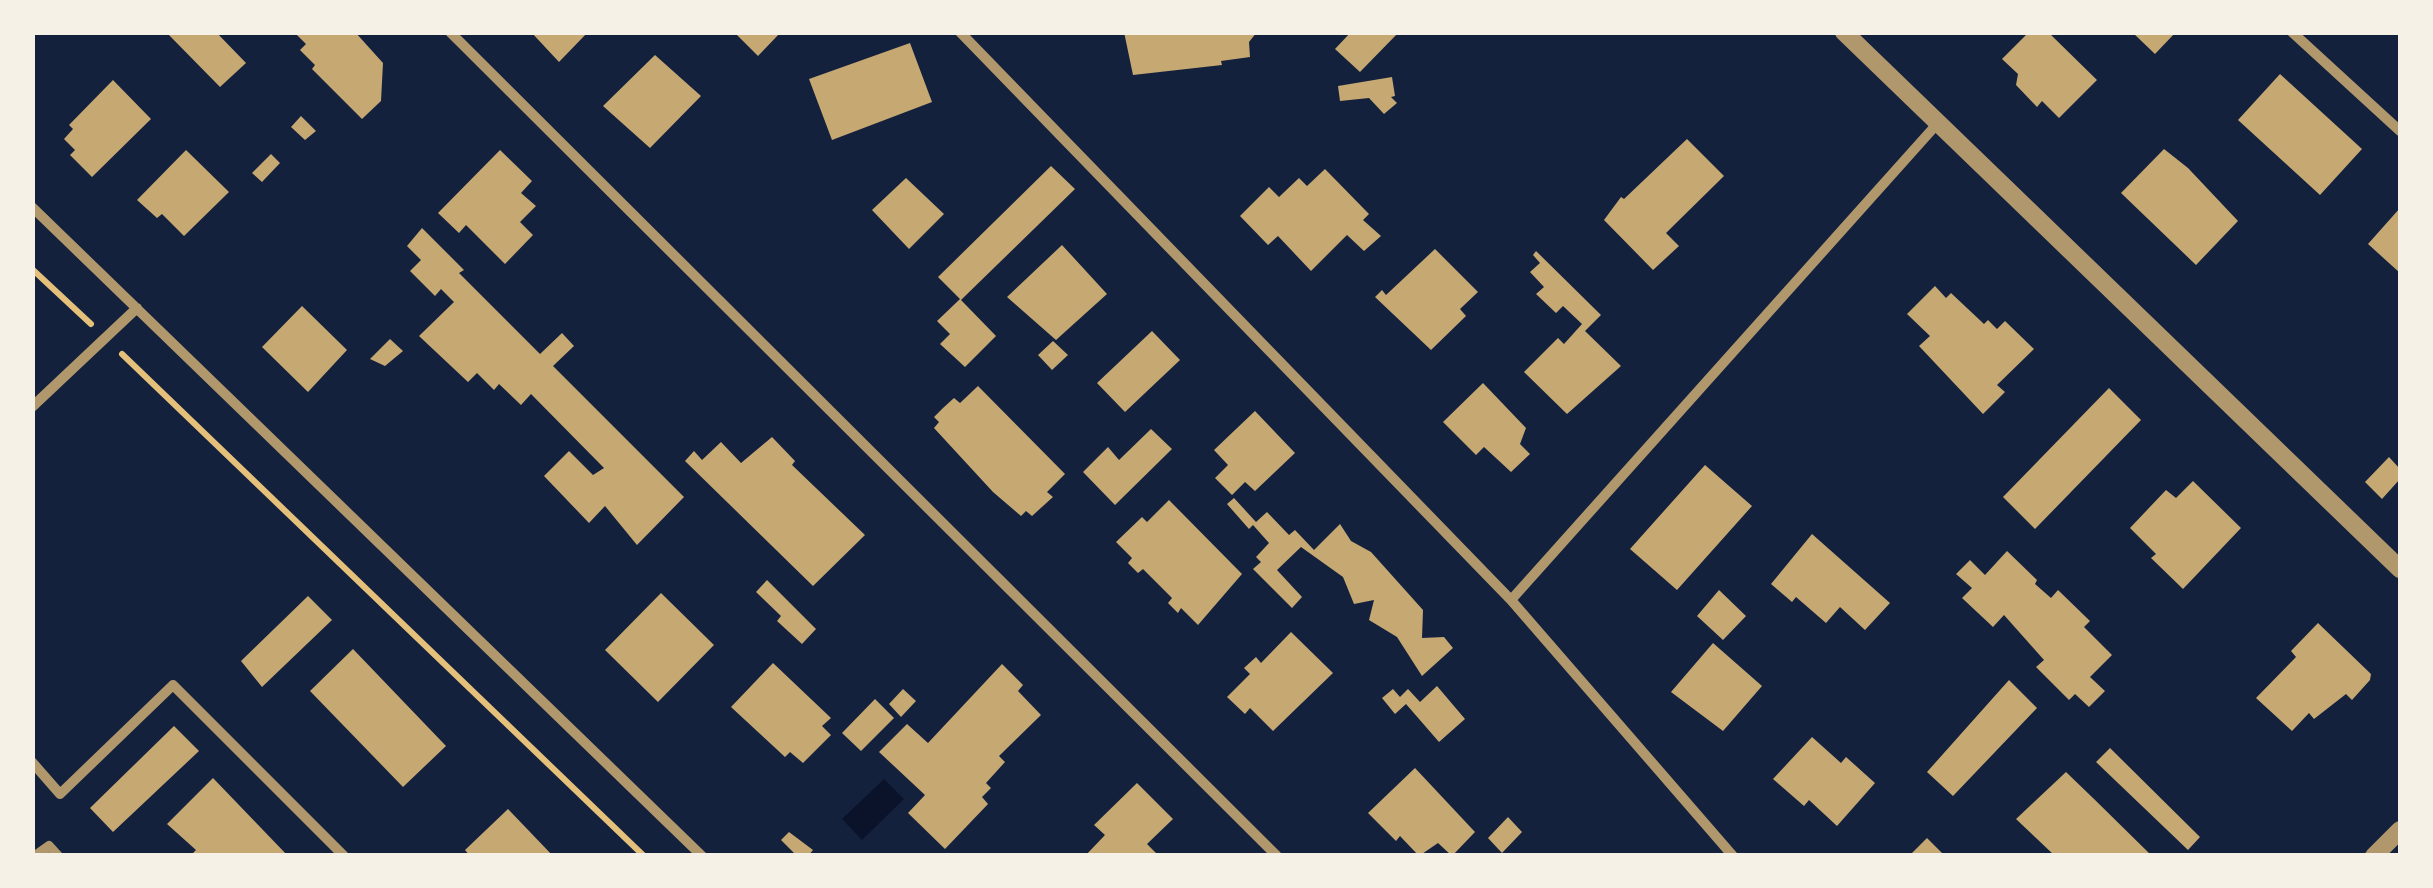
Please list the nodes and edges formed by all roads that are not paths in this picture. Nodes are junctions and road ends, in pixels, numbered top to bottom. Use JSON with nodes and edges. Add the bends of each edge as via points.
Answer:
{"nodes":[{"id":1,"x":450,"y":32,"type":"edge"},
{"id":2,"x":960,"y":32,"type":"edge"},
{"id":3,"x":1844,"y":32,"type":"edge"},
{"id":4,"x":2292,"y":32,"type":"edge"},
{"id":5,"x":1937,"y":124,"type":"junction"},
{"id":6,"x":2400,"y":131,"type":"edge"},
{"id":7,"x":32,"y":207,"type":"edge"},
{"id":8,"x":137,"y":308,"type":"junction"},
{"id":9,"x":32,"y":407,"type":"edge"},
{"id":10,"x":2400,"y":569,"type":"edge"},
{"id":11,"x":1511,"y":600,"type":"junction"},
{"id":12,"x":32,"y":762,"type":"edge"},
{"id":13,"x":2400,"y":830,"type":"edge"},
{"id":14,"x":36,"y":856,"type":"edge"},
{"id":15,"x":58,"y":856,"type":"edge"},
{"id":16,"x":344,"y":856,"type":"edge"},
{"id":17,"x":702,"y":856,"type":"edge"},
{"id":18,"x":1277,"y":856,"type":"edge"},
{"id":19,"x":1733,"y":856,"type":"edge"},
{"id":20,"x":2374,"y":856,"type":"edge"}],
"edges":[{"from":1,"to":18,"type":"street"},
{"from":2,"to":11,"type":"street"},
{"from":3,"to":5,"type":"street"},
{"from":4,"to":6,"type":"street"},
{"from":5,"to":10,"type":"street"},
{"from":5,"to":11,"type":"street"},
{"from":7,"to":8,"type":"street"},
{"from":8,"to":9,"type":"street"},
{"from":8,"to":17,"type":"street"},
{"from":11,"to":19,"type":"street"},
{"from":12,"to":16,"type":"street","via":[[60,794],[173,686]]},
{"from":13,"to":20,"type":"street"},
{"from":14,"to":15,"type":"street","via":[[48,846]]}]}
